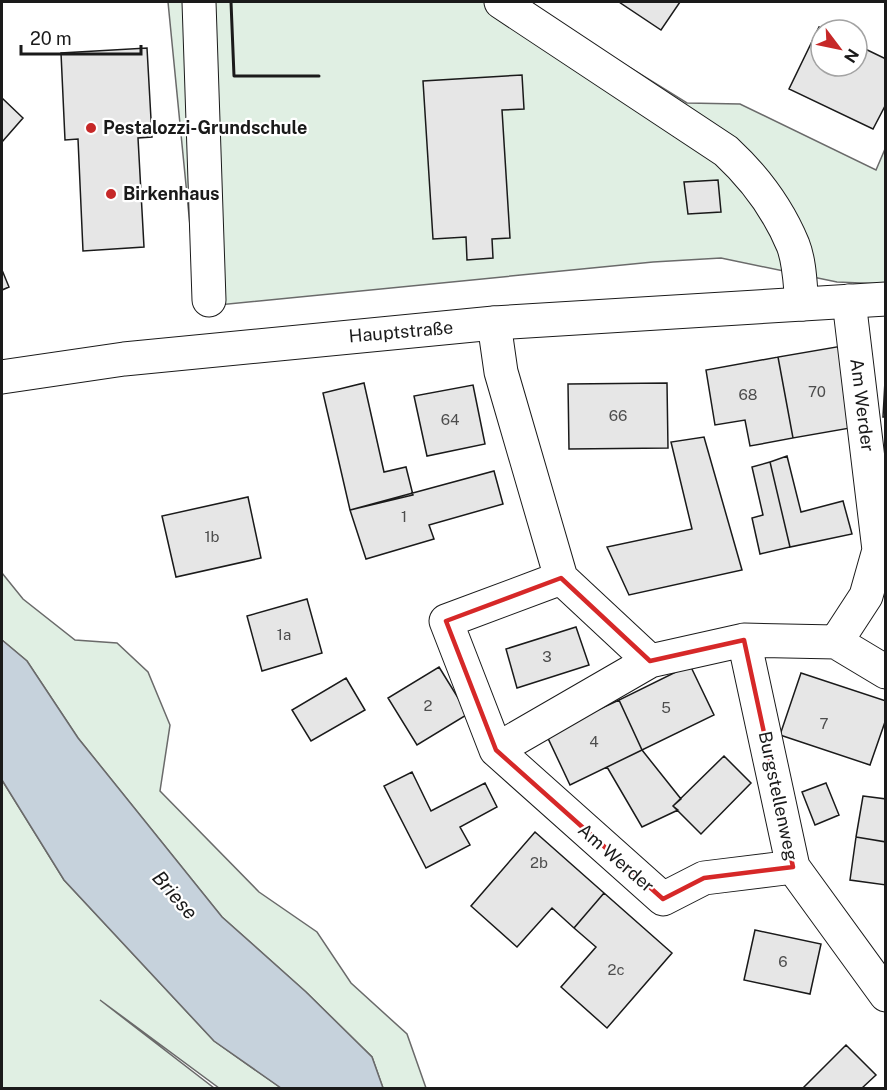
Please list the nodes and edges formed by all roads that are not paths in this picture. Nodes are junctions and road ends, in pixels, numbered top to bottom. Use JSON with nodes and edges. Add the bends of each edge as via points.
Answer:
{"nodes":[{"id":1,"x":199,"y":2,"type":"edge"},
{"id":2,"x":501,"y":2,"type":"edge"},
{"id":3,"x":885,"y":299,"type":"edge"},
{"id":4,"x":209,"y":300,"type":"dead end"},
{"id":5,"x":849,"y":301,"type":"junction"},
{"id":6,"x":802,"y":304,"type":"junction"},
{"id":7,"x":494,"y":323,"type":"junction"},
{"id":8,"x":2,"y":377,"type":"edge"},
{"id":9,"x":561,"y":578,"type":"junction"},
{"id":10,"x":744,"y":640,"type":"junction"},
{"id":11,"x":836,"y":642,"type":"junction"},
{"id":12,"x":650,"y":661,"type":"junction"},
{"id":13,"x":885,"y":672,"type":"edge"},
{"id":14,"x":496,"y":750,"type":"junction"},
{"id":15,"x":793,"y":867,"type":"junction"},
{"id":16,"x":885,"y":995,"type":"edge"}],
"edges":[{"from":1,"to":4,"type":"street"},
{"from":2,"to":6,"type":"street","via":[[726,151],[741,165],[771,202],[793,246]]},
{"from":3,"to":5,"type":"street","name":"Hauptstraße"},
{"from":5,"to":6,"type":"street","name":"Hauptstraße"},
{"from":5,"to":11,"type":"street","name":"Am Werder","via":[[879,550],[866,596]]},
{"from":6,"to":7,"type":"street","name":"Hauptstraße"},
{"from":7,"to":8,"type":"street","name":"Hauptstraße","via":[[135,358]]},
{"from":7,"to":9,"type":"street","via":[[501,372]]},
{"from":9,"to":12,"type":"street"},
{"from":9,"to":14,"type":"street","name":"Am Werder","via":[[446,621]]},
{"from":10,"to":11,"type":"street"},
{"from":10,"to":12,"type":"street"},
{"from":10,"to":15,"type":"street","name":"Burgstellenweg"},
{"from":11,"to":13,"type":"street"},
{"from":12,"to":14,"type":"street"},
{"from":14,"to":15,"type":"street","name":"Am Werder","via":[[663,899],[704,878]]},
{"from":15,"to":16,"type":"street","name":"Burgstellenweg"}]}
